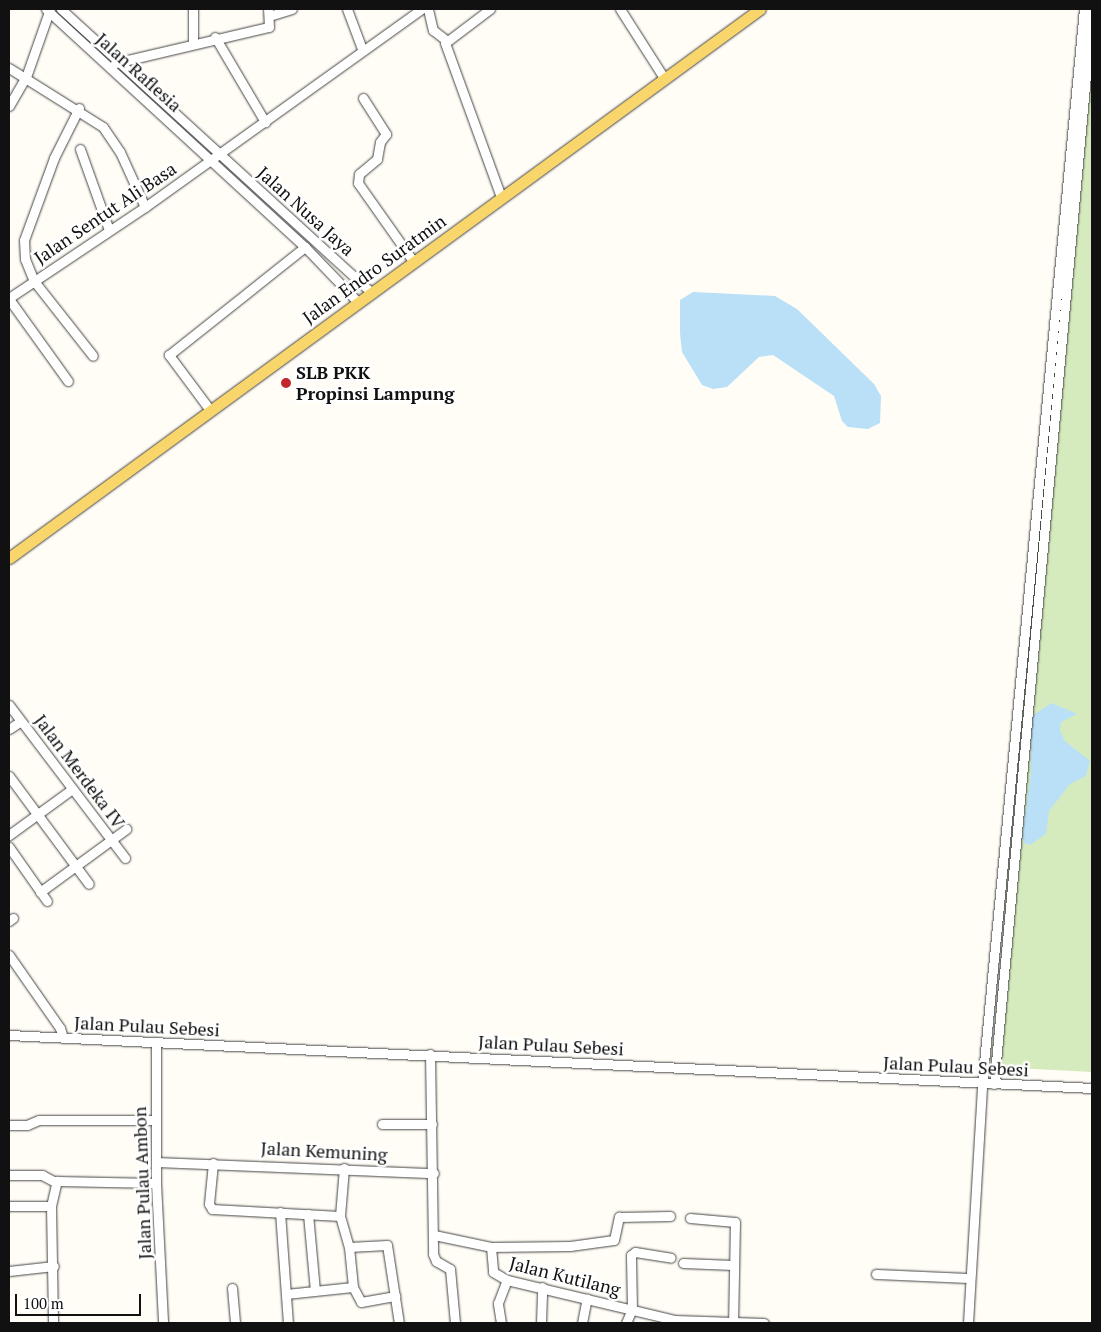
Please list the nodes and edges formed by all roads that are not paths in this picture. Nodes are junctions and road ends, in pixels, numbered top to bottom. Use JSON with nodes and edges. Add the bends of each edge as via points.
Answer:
{"nodes":[{"id":1,"x":62,"y":9,"type":"edge"},
{"id":2,"x":193,"y":9,"type":"edge"},
{"id":3,"x":292,"y":9,"type":"edge"},
{"id":4,"x":347,"y":9,"type":"edge"},
{"id":5,"x":422,"y":9,"type":"edge"},
{"id":6,"x":428,"y":9,"type":"edge"},
{"id":7,"x":490,"y":9,"type":"edge"},
{"id":8,"x":620,"y":9,"type":"edge"},
{"id":9,"x":760,"y":9,"type":"edge"},
{"id":10,"x":1084,"y":9,"type":"edge"},
{"id":11,"x":1092,"y":9,"type":"edge"},
{"id":12,"x":48,"y":10,"type":"edge"},
{"id":13,"x":269,"y":13,"type":"edge"},
{"id":14,"x":215,"y":37,"type":"junction"},
{"id":15,"x":446,"y":40,"type":"junction"},
{"id":16,"x":193,"y":43,"type":"junction"},
{"id":17,"x":362,"y":49,"type":"junction"},
{"id":18,"x":114,"y":64,"type":"junction"},
{"id":19,"x":9,"y":68,"type":"edge"},
{"id":20,"x":26,"y":77,"type":"junction"},
{"id":21,"x":664,"y":78,"type":"junction"},
{"id":22,"x":363,"y":98,"type":"dead end"},
{"id":23,"x":9,"y":106,"type":"edge"},
{"id":24,"x":79,"y":108,"type":"junction"},
{"id":25,"x":265,"y":122,"type":"junction"},
{"id":26,"x":80,"y":149,"type":"dead end"},
{"id":27,"x":218,"y":154,"type":"junction"},
{"id":28,"x":210,"y":161,"type":"junction"},
{"id":29,"x":501,"y":197,"type":"junction"},
{"id":30,"x":145,"y":207,"type":"junction"},
{"id":31,"x":109,"y":230,"type":"junction"},
{"id":32,"x":305,"y":247,"type":"junction"},
{"id":33,"x":413,"y":261,"type":"junction"},
{"id":34,"x":34,"y":281,"type":"junction"},
{"id":35,"x":371,"y":292,"type":"junction"},
{"id":36,"x":9,"y":299,"type":"edge"},
{"id":37,"x":358,"y":302,"type":"junction"},
{"id":38,"x":93,"y":356,"type":"dead end"},
{"id":39,"x":68,"y":381,"type":"dead end"},
{"id":40,"x":210,"y":410,"type":"junction"},
{"id":41,"x":9,"y":558,"type":"edge"},
{"id":42,"x":9,"y":704,"type":"edge"},
{"id":43,"x":21,"y":721,"type":"junction"},
{"id":44,"x":9,"y":730,"type":"edge"},
{"id":45,"x":9,"y":776,"type":"edge"},
{"id":46,"x":72,"y":789,"type":"junction"},
{"id":47,"x":38,"y":814,"type":"junction"},
{"id":48,"x":126,"y":829,"type":"dead end"},
{"id":49,"x":9,"y":836,"type":"edge"},
{"id":50,"x":112,"y":840,"type":"junction"},
{"id":51,"x":9,"y":847,"type":"edge"},
{"id":52,"x":125,"y":858,"type":"dead end"},
{"id":53,"x":76,"y":866,"type":"junction"},
{"id":54,"x":89,"y":884,"type":"dead end"},
{"id":55,"x":40,"y":892,"type":"junction"},
{"id":56,"x":48,"y":901,"type":"dead end"},
{"id":57,"x":9,"y":955,"type":"edge"},
{"id":58,"x":9,"y":1035,"type":"edge"},
{"id":59,"x":63,"y":1038,"type":"junction"},
{"id":60,"x":156,"y":1043,"type":"junction"},
{"id":61,"x":430,"y":1054,"type":"junction"},
{"id":62,"x":982,"y":1084,"type":"junction"},
{"id":63,"x":994,"y":1084,"type":"junction"},
{"id":64,"x":1092,"y":1088,"type":"edge"},
{"id":65,"x":155,"y":1120,"type":"junction"},
{"id":66,"x":382,"y":1124,"type":"dead end"},
{"id":67,"x":432,"y":1124,"type":"junction"},
{"id":68,"x":9,"y":1126,"type":"edge"},
{"id":69,"x":156,"y":1162,"type":"junction"},
{"id":70,"x":213,"y":1163,"type":"junction"},
{"id":71,"x":344,"y":1168,"type":"junction"},
{"id":72,"x":434,"y":1173,"type":"junction"},
{"id":73,"x":9,"y":1175,"type":"edge"},
{"id":74,"x":55,"y":1182,"type":"junction"},
{"id":75,"x":156,"y":1183,"type":"junction"},
{"id":76,"x":9,"y":1206,"type":"edge"},
{"id":77,"x":51,"y":1206,"type":"junction"},
{"id":78,"x":280,"y":1212,"type":"junction"},
{"id":79,"x":308,"y":1214,"type":"junction"},
{"id":80,"x":340,"y":1216,"type":"junction"},
{"id":81,"x":670,"y":1216,"type":"dead end"},
{"id":82,"x":690,"y":1218,"type":"dead end"},
{"id":83,"x":434,"y":1235,"type":"junction"},
{"id":84,"x":349,"y":1246,"type":"junction"},
{"id":85,"x":491,"y":1246,"type":"junction"},
{"id":86,"x":671,"y":1258,"type":"dead end"},
{"id":87,"x":683,"y":1264,"type":"dead end"},
{"id":88,"x":733,"y":1265,"type":"junction"},
{"id":89,"x":54,"y":1266,"type":"junction"},
{"id":90,"x":9,"y":1271,"type":"edge"},
{"id":91,"x":876,"y":1274,"type":"dead end"},
{"id":92,"x":969,"y":1278,"type":"junction"},
{"id":93,"x":507,"y":1280,"type":"junction"},
{"id":94,"x":353,"y":1286,"type":"junction"},
{"id":95,"x":542,"y":1287,"type":"junction"},
{"id":96,"x":232,"y":1288,"type":"dead end"},
{"id":97,"x":315,"y":1291,"type":"junction"},
{"id":98,"x":286,"y":1294,"type":"junction"},
{"id":99,"x":395,"y":1296,"type":"junction"},
{"id":100,"x":587,"y":1298,"type":"junction"},
{"id":101,"x":632,"y":1310,"type":"junction"},
{"id":102,"x":674,"y":1321,"type":"edge"},
{"id":103,"x":733,"y":1322,"type":"edge"},
{"id":104,"x":53,"y":1323,"type":"edge"},
{"id":105,"x":163,"y":1323,"type":"edge"},
{"id":106,"x":236,"y":1323,"type":"edge"},
{"id":107,"x":288,"y":1323,"type":"edge"},
{"id":108,"x":399,"y":1323,"type":"edge"},
{"id":109,"x":455,"y":1323,"type":"edge"},
{"id":110,"x":500,"y":1323,"type":"edge"},
{"id":111,"x":541,"y":1323,"type":"edge"},
{"id":112,"x":582,"y":1323,"type":"edge"},
{"id":113,"x":626,"y":1323,"type":"edge"},
{"id":114,"x":764,"y":1323,"type":"edge"},
{"id":115,"x":968,"y":1323,"type":"edge"}],
"edges":[{"from":1,"to":18,"type":"street","name":"Jalan Raflesia"},
{"from":2,"to":16,"type":"street"},
{"from":3,"to":13,"type":"street"},
{"from":4,"to":17,"type":"street"},
{"from":5,"to":17,"type":"street","name":"Jalan Sentut Ali Basa"},
{"from":6,"to":15,"type":"street","via":[[433,30]]},
{"from":7,"to":15,"type":"street"},
{"from":8,"to":21,"type":"street"},
{"from":9,"to":21,"type":"main road","name":"Jalan Endro Suratmin"},
{"from":10,"to":62,"type":"street"},
{"from":11,"to":63,"type":"street"},
{"from":12,"to":18,"type":"street","name":"Jalan Raflesia"},
{"from":12,"to":20,"type":"street"},
{"from":13,"to":14,"type":"street","via":[[269,27]]},
{"from":14,"to":16,"type":"street"},
{"from":14,"to":25,"type":"street"},
{"from":15,"to":29,"type":"street"},
{"from":16,"to":18,"type":"street"},
{"from":17,"to":25,"type":"street","name":"Jalan Sentut Ali Basa"},
{"from":18,"to":27,"type":"street","name":"Jalan Raflesia"},
{"from":18,"to":28,"type":"street","name":"Jalan Raflesia"},
{"from":19,"to":20,"type":"street"},
{"from":20,"to":23,"type":"street"},
{"from":20,"to":24,"type":"street"},
{"from":21,"to":29,"type":"main road","name":"Jalan Endro Suratmin"},
{"from":22,"to":33,"type":"street","via":[[386,134],[380,142],[377,159],[359,174],[358,183]]},
{"from":24,"to":30,"type":"street","via":[[111,137]]},
{"from":24,"to":34,"type":"street","via":[[54,158],[24,240],[26,259]]},
{"from":25,"to":27,"type":"street","name":"Jalan Sentut Ali Basa"},
{"from":26,"to":31,"type":"street"},
{"from":27,"to":28,"type":"street","name":"Jalan Sentut Ali Basa"},
{"from":27,"to":35,"type":"street","name":"Jalan Nusa Jaya"},
{"from":28,"to":30,"type":"street","name":"Jalan Sentut Ali Basa"},
{"from":28,"to":32,"type":"street","name":"Jalan Nusa Jaya"},
{"from":29,"to":33,"type":"main road","name":"Jalan Endro Suratmin"},
{"from":30,"to":31,"type":"street","name":"Jalan Sentut Ali Basa"},
{"from":31,"to":34,"type":"street","name":"Jalan Sentut Ali Basa"},
{"from":32,"to":37,"type":"street","name":"Jalan Nusa Jaya"},
{"from":32,"to":40,"type":"street","via":[[169,356]]},
{"from":33,"to":35,"type":"main road","name":"Jalan Endro Suratmin"},
{"from":34,"to":36,"type":"street","name":"Jalan Sentut Ali Basa"},
{"from":34,"to":38,"type":"street"},
{"from":35,"to":37,"type":"main road","name":"Jalan Endro Suratmin"},
{"from":36,"to":39,"type":"street"},
{"from":37,"to":40,"type":"main road","name":"Jalan Endro Suratmin"},
{"from":40,"to":41,"type":"main road","name":"Jalan Endro Suratmin"},
{"from":42,"to":43,"type":"street","name":"Jalan Merdeka IV"},
{"from":43,"to":44,"type":"street"},
{"from":43,"to":46,"type":"street","name":"Jalan Merdeka IV"},
{"from":45,"to":47,"type":"street"},
{"from":46,"to":47,"type":"street"},
{"from":46,"to":50,"type":"street","name":"Jalan Merdeka IV"},
{"from":47,"to":49,"type":"street"},
{"from":47,"to":53,"type":"street"},
{"from":48,"to":50,"type":"street"},
{"from":50,"to":52,"type":"street","name":"Jalan Merdeka IV"},
{"from":50,"to":53,"type":"street"},
{"from":51,"to":55,"type":"street"},
{"from":53,"to":54,"type":"street"},
{"from":53,"to":55,"type":"street"},
{"from":55,"to":56,"type":"street"},
{"from":57,"to":59,"type":"street","via":[[60,1028]]},
{"from":58,"to":59,"type":"street","name":"Jalan Pulau Sebesi"},
{"from":59,"to":60,"type":"street","name":"Jalan Pulau Sebesi"},
{"from":60,"to":61,"type":"street","name":"Jalan Pulau Sebesi"},
{"from":60,"to":65,"type":"street","name":"Jalan Pulau Ambon"},
{"from":61,"to":62,"type":"street","name":"Jalan Pulau Sebesi"},
{"from":61,"to":67,"type":"street"},
{"from":62,"to":63,"type":"street","name":"Jalan Pulau Sebesi"},
{"from":62,"to":92,"type":"street"},
{"from":63,"to":64,"type":"street","name":"Jalan Pulau Sebesi"},
{"from":65,"to":68,"type":"street","via":[[39,1120],[27,1125]]},
{"from":65,"to":69,"type":"street","name":"Jalan Pulau Ambon"},
{"from":66,"to":67,"type":"street"},
{"from":67,"to":72,"type":"street"},
{"from":69,"to":70,"type":"street","name":"Jalan Kemuning"},
{"from":69,"to":75,"type":"street","name":"Jalan Pulau Ambon"},
{"from":70,"to":71,"type":"street","name":"Jalan Kemuning"},
{"from":70,"to":78,"type":"street","via":[[210,1208]]},
{"from":71,"to":72,"type":"street","name":"Jalan Kemuning"},
{"from":71,"to":80,"type":"street"},
{"from":72,"to":83,"type":"street"},
{"from":73,"to":74,"type":"street","via":[[42,1175]]},
{"from":74,"to":75,"type":"street"},
{"from":74,"to":77,"type":"street","via":[[55,1202]]},
{"from":75,"to":105,"type":"street","name":"Jalan Pulau Ambon"},
{"from":76,"to":77,"type":"street"},
{"from":77,"to":89,"type":"street"},
{"from":78,"to":79,"type":"street"},
{"from":78,"to":98,"type":"street"},
{"from":79,"to":80,"type":"street"},
{"from":79,"to":97,"type":"street"},
{"from":80,"to":84,"type":"street"},
{"from":81,"to":85,"type":"street","name":"Jalan Kutilang","via":[[619,1217],[616,1237],[610,1241],[534,1248]]},
{"from":82,"to":88,"type":"street","via":[[735,1222]]},
{"from":83,"to":85,"type":"street"},
{"from":83,"to":109,"type":"street","via":[[434,1259],[450,1271]]},
{"from":84,"to":94,"type":"street"},
{"from":84,"to":99,"type":"street","via":[[387,1245]]},
{"from":85,"to":93,"type":"street","name":"Jalan Kutilang","via":[[492,1272]]},
{"from":86,"to":101,"type":"street","via":[[635,1252],[630,1255]]},
{"from":87,"to":88,"type":"street"},
{"from":88,"to":103,"type":"street"},
{"from":89,"to":90,"type":"street"},
{"from":89,"to":104,"type":"street"},
{"from":91,"to":92,"type":"street"},
{"from":92,"to":115,"type":"street"},
{"from":93,"to":95,"type":"street","name":"Jalan Kutilang"},
{"from":93,"to":110,"type":"street","via":[[498,1303]]},
{"from":94,"to":97,"type":"street"},
{"from":94,"to":99,"type":"street","via":[[362,1302]]},
{"from":95,"to":100,"type":"street","name":"Jalan Kutilang"},
{"from":95,"to":111,"type":"street"},
{"from":96,"to":106,"type":"street"},
{"from":97,"to":98,"type":"street"},
{"from":98,"to":107,"type":"street"},
{"from":99,"to":108,"type":"street"},
{"from":100,"to":101,"type":"street","name":"Jalan Kutilang"},
{"from":100,"to":112,"type":"street"},
{"from":101,"to":102,"type":"street","name":"Jalan Kutilang"},
{"from":101,"to":113,"type":"street"},
{"from":102,"to":103,"type":"street","name":"Jalan Kutilang"},
{"from":103,"to":114,"type":"street","name":"Jalan Kutilang"}]}
